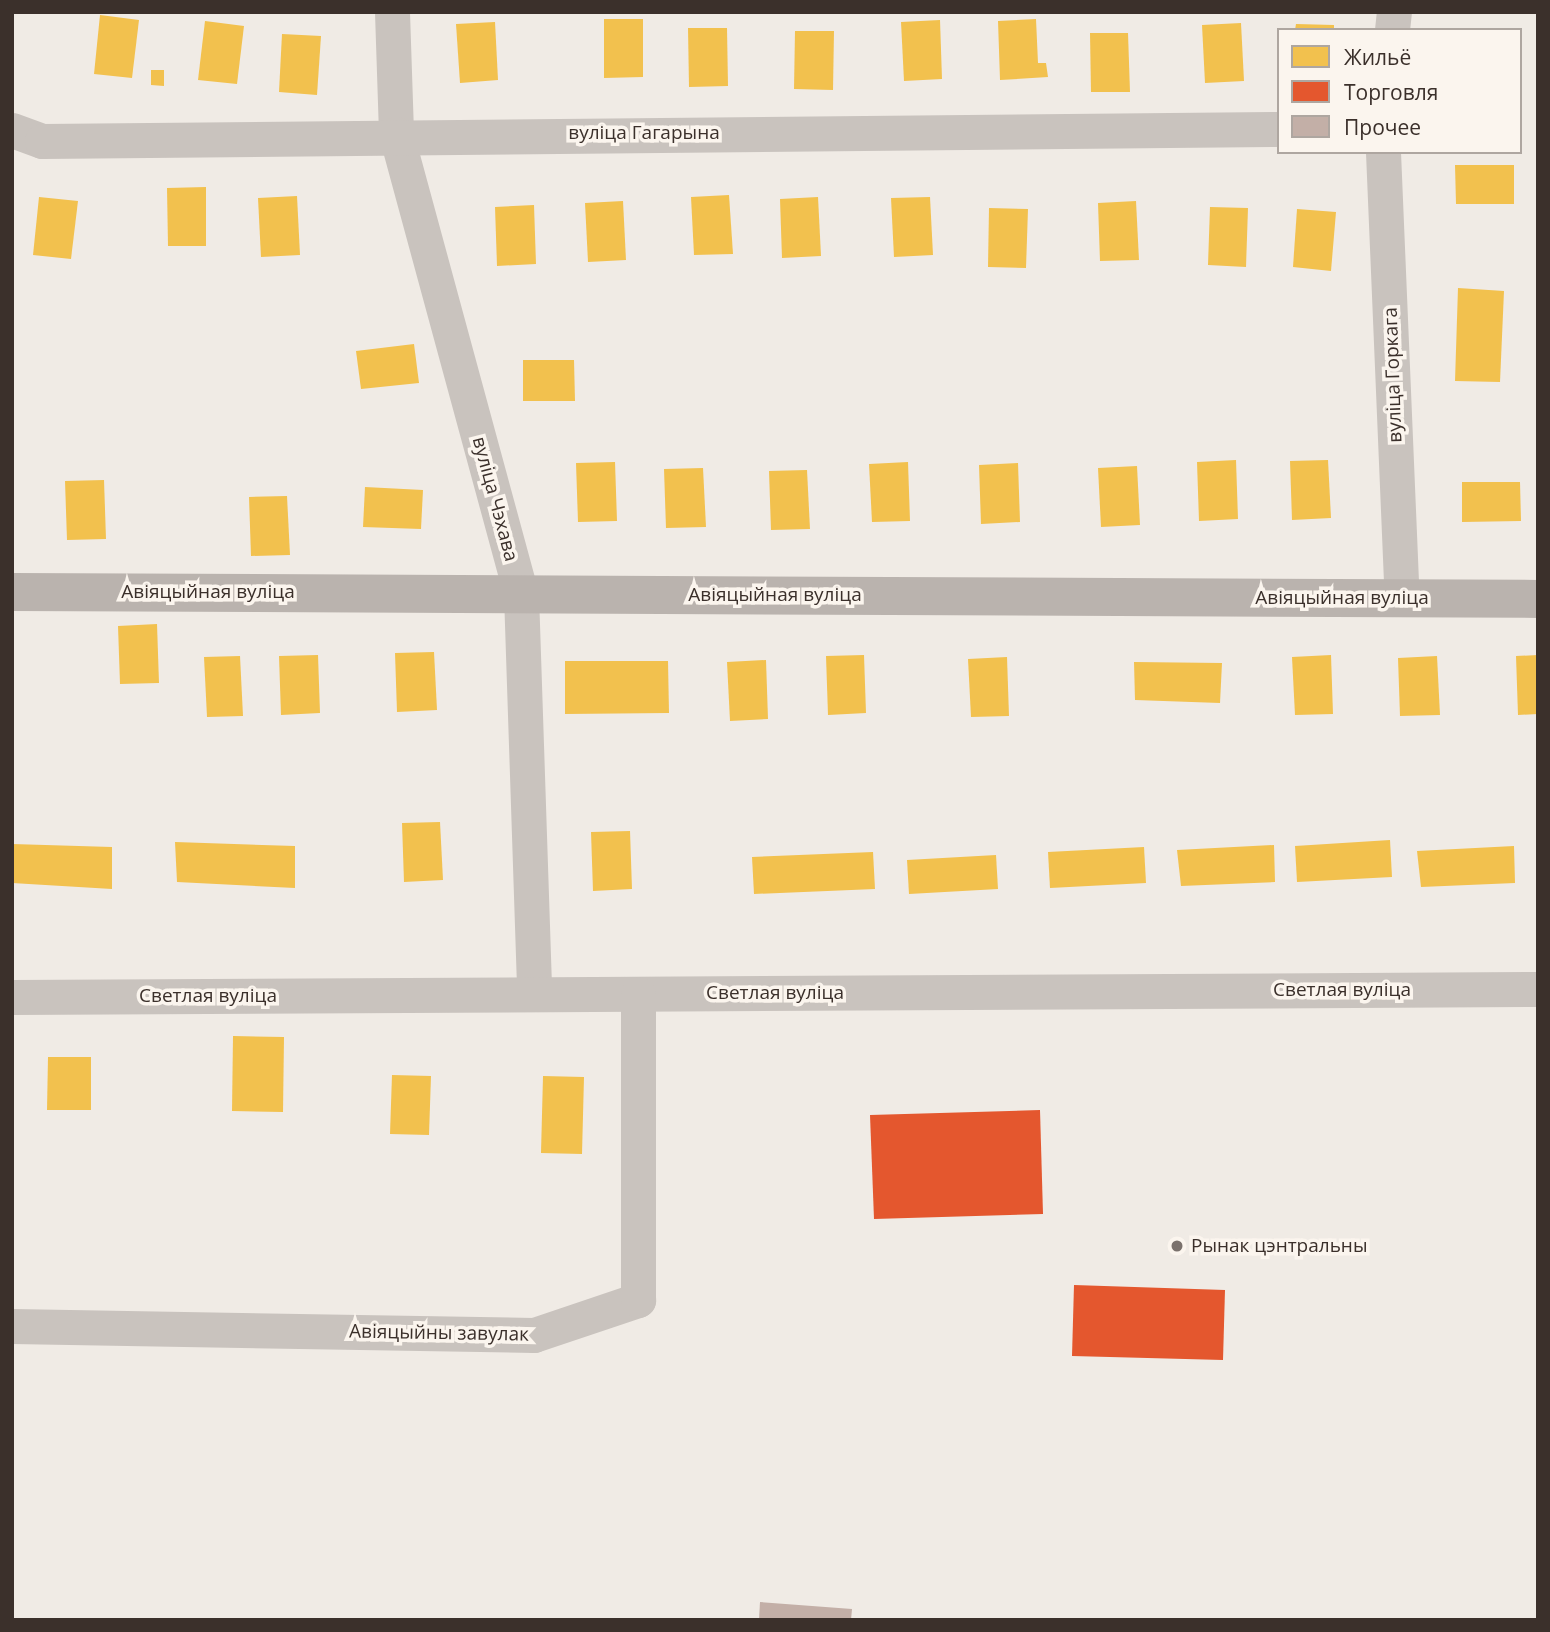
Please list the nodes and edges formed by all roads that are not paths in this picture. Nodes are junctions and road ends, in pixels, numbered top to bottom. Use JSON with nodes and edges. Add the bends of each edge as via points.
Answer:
{"nodes":[{"id":1,"x":392,"y":12,"type":"edge"},
{"id":2,"x":1277,"y":129,"type":"edge"},
{"id":3,"x":12,"y":130,"type":"edge"},
{"id":4,"x":396,"y":134,"type":"junction"},
{"id":5,"x":1383,"y":154,"type":"edge"},
{"id":6,"x":12,"y":592,"type":"edge"},
{"id":7,"x":521,"y":594,"type":"junction"},
{"id":8,"x":1402,"y":598,"type":"junction"},
{"id":9,"x":1538,"y":599,"type":"edge"},
{"id":10,"x":1538,"y":989,"type":"edge"},
{"id":11,"x":638,"y":994,"type":"junction"},
{"id":12,"x":534,"y":995,"type":"junction"},
{"id":13,"x":12,"y":997,"type":"edge"},
{"id":14,"x":12,"y":1326,"type":"edge"}],
"edges":[{"from":1,"to":4,"type":"street","name":"вуліца Чэхава"},
{"from":2,"to":4,"type":"street","name":"вуліца Гагарына"},
{"from":3,"to":4,"type":"street","name":"вуліца Гагарына","via":[[42,141]]},
{"from":4,"to":7,"type":"street","name":"вуліца Чэхава"},
{"from":5,"to":8,"type":"street","name":"вуліца Горкага"},
{"from":6,"to":7,"type":"street","name":"Авіяцыйная вуліца"},
{"from":7,"to":8,"type":"street","name":"Авіяцыйная вуліца"},
{"from":7,"to":12,"type":"street","name":"вуліца Чэхава"},
{"from":8,"to":9,"type":"street","name":"Авіяцыйная вуліца"},
{"from":10,"to":11,"type":"street","name":"Светлая вуліца"},
{"from":11,"to":12,"type":"street","name":"Светлая вуліца"},
{"from":11,"to":14,"type":"street","name":"Авіяцыйны завулак","via":[[638,1300],[534,1335]]},
{"from":12,"to":13,"type":"street","name":"Светлая вуліца"}]}
